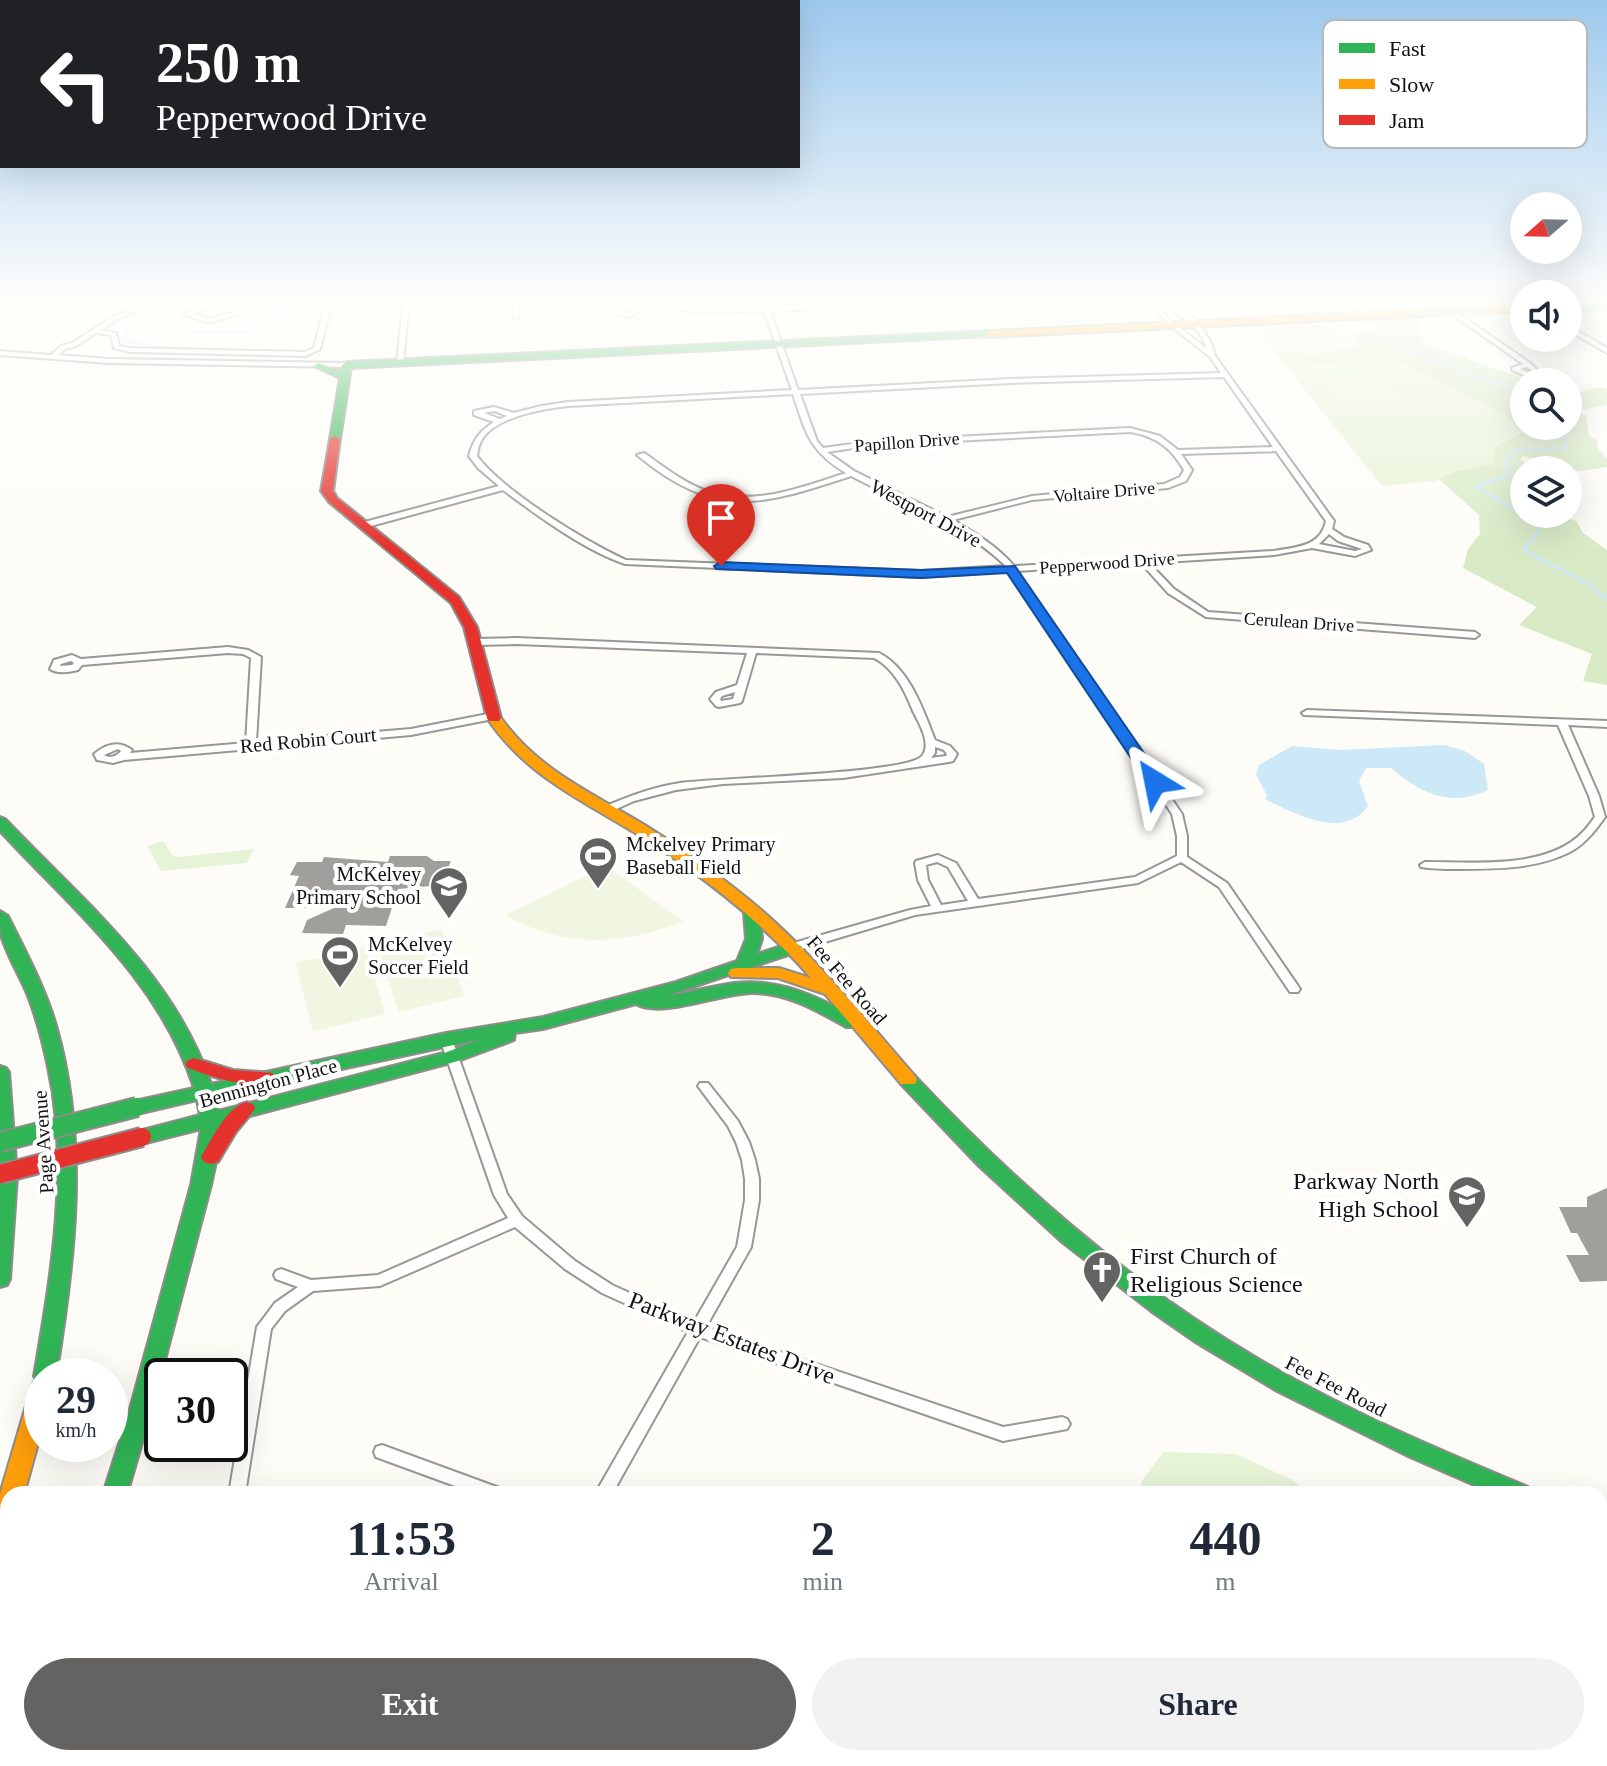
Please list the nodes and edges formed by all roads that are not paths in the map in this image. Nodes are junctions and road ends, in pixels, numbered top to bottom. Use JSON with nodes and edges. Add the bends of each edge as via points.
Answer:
{"nodes":[{"id":1,"x":344,"y":384,"type":"edge"},
{"id":2,"x":793,"y":384,"type":"edge"},
{"id":3,"x":954,"y":384,"type":"edge"},
{"id":4,"x":1232,"y":384,"type":"edge"},
{"id":5,"x":796,"y":393,"type":"junction"},
{"id":6,"x":515,"y":416,"type":"junction"},
{"id":7,"x":501,"y":422,"type":"junction"},
{"id":8,"x":1279,"y":449,"type":"junction"},
{"id":9,"x":820,"y":451,"type":"junction"},
{"id":10,"x":1179,"y":452,"type":"junction"},
{"id":11,"x":641,"y":455,"type":"dead end"},
{"id":12,"x":852,"y":473,"type":"junction"},
{"id":13,"x":504,"y":487,"type":"junction"},
{"id":14,"x":944,"y":520,"type":"junction"},
{"id":15,"x":364,"y":525,"type":"junction"},
{"id":16,"x":1327,"y":534,"type":"junction"},
{"id":17,"x":1311,"y":545,"type":"junction"},
{"id":18,"x":1143,"y":561,"type":"junction"},
{"id":19,"x":1011,"y":569,"type":"junction"},
{"id":20,"x":1475,"y":635,"type":"dead end"},
{"id":21,"x":476,"y":642,"type":"junction"},
{"id":22,"x":752,"y":650,"type":"junction"},
{"id":23,"x":79,"y":662,"type":"dead end"},
{"id":24,"x":741,"y":687,"type":"dead end"},
{"id":25,"x":1307,"y":713,"type":"dead end"},
{"id":26,"x":493,"y":716,"type":"junction"},
{"id":27,"x":1607,"y":724,"type":"edge"},
{"id":28,"x":1563,"y":725,"type":"junction"},
{"id":29,"x":251,"y":744,"type":"junction"},
{"id":30,"x":122,"y":757,"type":"dead end"},
{"id":31,"x":608,"y":809,"type":"junction"},
{"id":32,"x":0,"y":822,"type":"edge"},
{"id":33,"x":1182,"y":858,"type":"junction"},
{"id":34,"x":1425,"y":865,"type":"dead end"},
{"id":35,"x":975,"y":904,"type":"junction"},
{"id":36,"x":938,"y":909,"type":"junction"},
{"id":37,"x":752,"y":912,"type":"junction"},
{"id":38,"x":0,"y":916,"type":"edge"},
{"id":39,"x":794,"y":947,"type":"junction"},
{"id":40,"x":744,"y":965,"type":"junction"},
{"id":41,"x":720,"y":973,"type":"junction"},
{"id":42,"x":829,"y":989,"type":"junction"},
{"id":43,"x":1294,"y":989,"type":"dead end"},
{"id":44,"x":633,"y":1001,"type":"junction"},
{"id":45,"x":543,"y":1023,"type":"junction"},
{"id":46,"x":863,"y":1029,"type":"junction"},
{"id":47,"x":446,"y":1039,"type":"junction"},
{"id":48,"x":452,"y":1057,"type":"junction"},
{"id":49,"x":194,"y":1064,"type":"junction"},
{"id":50,"x":0,"y":1072,"type":"edge"},
{"id":51,"x":267,"y":1077,"type":"junction"},
{"id":52,"x":704,"y":1086,"type":"dead end"},
{"id":53,"x":203,"y":1091,"type":"junction"},
{"id":54,"x":246,"y":1109,"type":"junction"},
{"id":55,"x":208,"y":1119,"type":"junction"},
{"id":56,"x":0,"y":1142,"type":"edge"},
{"id":57,"x":202,"y":1171,"type":"junction"},
{"id":58,"x":0,"y":1174,"type":"edge"},
{"id":59,"x":517,"y":1220,"type":"junction"},
{"id":60,"x":281,"y":1275,"type":"dead end"},
{"id":61,"x":0,"y":1279,"type":"edge"},
{"id":62,"x":310,"y":1286,"type":"junction"},
{"id":63,"x":698,"y":1330,"type":"junction"},
{"id":64,"x":48,"y":1358,"type":"edge"},
{"id":65,"x":1062,"y":1424,"type":"dead end"},
{"id":66,"x":24,"y":1452,"type":"edge"},
{"id":67,"x":382,"y":1452,"type":"dead end"},
{"id":68,"x":14,"y":1486,"type":"edge"},
{"id":69,"x":117,"y":1486,"type":"edge"},
{"id":70,"x":238,"y":1486,"type":"edge"},
{"id":71,"x":474,"y":1486,"type":"edge"},
{"id":72,"x":608,"y":1486,"type":"edge"},
{"id":73,"x":1502,"y":1486,"type":"edge"}],
"edges":[{"from":1,"to":15,"type":"main road","name":"Fee Fee Road","via":[[327,491]]},
{"from":2,"to":5,"type":"street"},
{"from":3,"to":5,"type":"street"},
{"from":4,"to":8,"type":"street"},
{"from":5,"to":6,"type":"street","via":[[568,404]]},
{"from":5,"to":9,"type":"street"},
{"from":6,"to":7,"type":"street","name":"Pepperwood Drive"},
{"from":6,"to":7,"type":"street","via":[[494,409],[477,413]]},
{"from":7,"to":13,"type":"street","name":"Pepperwood Drive","via":[[480,438],[473,455]]},
{"from":8,"to":10,"type":"street"},
{"from":8,"to":16,"type":"street","via":[[1330,521]]},
{"from":9,"to":10,"type":"street","name":"Papillon Drive","via":[[874,443],[1120,430],[1153,435]]},
{"from":9,"to":12,"type":"street","name":"Westport Drive"},
{"from":10,"to":14,"type":"street","name":"Voltaire Drive","via":[[1188,470],[1174,484],[1011,501]]},
{"from":11,"to":12,"type":"street","via":[[720,497],[770,498]]},
{"from":12,"to":14,"type":"street","name":"Westport Drive"},
{"from":13,"to":15,"type":"street"},
{"from":13,"to":19,"type":"street","name":"Pepperwood Drive","via":[[625,562],[921,574]]},
{"from":14,"to":19,"type":"street","name":"Westport Drive","via":[[998,553]]},
{"from":15,"to":21,"type":"main road","name":"Fee Fee Road","via":[[455,600],[466,613]]},
{"from":16,"to":17,"type":"street","name":"Pepperwood Drive"},
{"from":16,"to":17,"type":"street","name":"Pepperwood Drive","via":[[1367,550],[1355,554]]},
{"from":17,"to":18,"type":"street","name":"Pepperwood Drive","via":[[1274,553]]},
{"from":18,"to":19,"type":"street","name":"Pepperwood Drive"},
{"from":18,"to":20,"type":"street","name":"Cerulean Drive","via":[[1171,591],[1206,614]]},
{"from":19,"to":33,"type":"street","name":"Westport Drive","via":[[1177,814]]},
{"from":21,"to":22,"type":"street"},
{"from":21,"to":26,"type":"main road","name":"Fee Fee Road"},
{"from":22,"to":24,"type":"street"},
{"from":22,"to":31,"type":"street","via":[[885,658],[899,675],[928,752],[904,767],[661,787]]},
{"from":23,"to":29,"type":"street","via":[[228,650],[256,657]]},
{"from":25,"to":28,"type":"street"},
{"from":26,"to":29,"type":"street","name":"Red Robin Court","via":[[415,731]]},
{"from":26,"to":31,"type":"main road","name":"Fee Fee Road","via":[[505,735],[542,767]]},
{"from":27,"to":28,"type":"street"},
{"from":28,"to":34,"type":"street","via":[[1600,817],[1591,835],[1570,851],[1534,860]]},
{"from":29,"to":30,"type":"street","name":"Red Robin Court"},
{"from":31,"to":37,"type":"main road","name":"Fee Fee Road"},
{"from":32,"to":49,"type":"main road","via":[[130,954],[163,1000]]},
{"from":33,"to":35,"type":"street","via":[[1138,880]]},
{"from":33,"to":43,"type":"street","via":[[1223,885]]},
{"from":35,"to":36,"type":"street"},
{"from":35,"to":36,"type":"street","via":[[952,865],[938,858],[920,863]]},
{"from":36,"to":39,"type":"street"},
{"from":37,"to":39,"type":"main road","name":"Fee Fee Road"},
{"from":37,"to":40,"type":"main road","via":[[757,936]]},
{"from":38,"to":64,"type":"main road","name":"Page Avenue","via":[[49,1030],[63,1104],[66,1227]]},
{"from":39,"to":40,"type":"main road","name":"Bennington Place"},
{"from":39,"to":42,"type":"main road","name":"Fee Fee Road"},
{"from":40,"to":41,"type":"main road","name":"Bennington Place"},
{"from":41,"to":42,"type":"main road","via":[[779,973]]},
{"from":41,"to":44,"type":"main road","name":"Bennington Place"},
{"from":42,"to":46,"type":"main road","name":"Fee Fee Road"},
{"from":44,"to":45,"type":"main road","name":"Bennington Place"},
{"from":44,"to":46,"type":"main road","via":[[664,1005],[738,987],[775,986],[794,990]]},
{"from":45,"to":47,"type":"main road","name":"Bennington Place"},
{"from":45,"to":48,"type":"main road","name":"Bennington Place"},
{"from":46,"to":73,"type":"main road","name":"Fee Fee Road","via":[[1021,1194],[1169,1313],[1272,1376]]},
{"from":47,"to":48,"type":"street","name":"Parkway Estates Drive"},
{"from":47,"to":51,"type":"main road","name":"Bennington Place"},
{"from":48,"to":54,"type":"main road","name":"Bennington Place"},
{"from":48,"to":59,"type":"street","name":"Parkway Estates Drive","via":[[501,1195]]},
{"from":49,"to":51,"type":"main road","via":[[233,1076]]},
{"from":49,"to":53,"type":"main road"},
{"from":50,"to":61,"type":"main road","name":"Page Avenue","via":[[9,1190]]},
{"from":51,"to":53,"type":"main road","name":"Bennington Place"},
{"from":52,"to":63,"type":"street","via":[[730,1115],[748,1157],[754,1208],[744,1247]]},
{"from":53,"to":55,"type":"main road"},
{"from":53,"to":56,"type":"main road","name":"Bennington Place","bridge":true},
{"from":54,"to":55,"type":"main road","name":"Bennington Place"},
{"from":54,"to":57,"type":"main road"},
{"from":55,"to":57,"type":"main road","via":[[211,1136]]},
{"from":55,"to":58,"type":"main road","name":"Bennington Place","bridge":true},
{"from":57,"to":69,"type":"main road"},
{"from":59,"to":62,"type":"street","via":[[380,1280]]},
{"from":59,"to":63,"type":"street","name":"Parkway Estates Drive","via":[[607,1289]]},
{"from":60,"to":62,"type":"street"},
{"from":62,"to":70,"type":"street","via":[[280,1307],[264,1327]]},
{"from":63,"to":65,"type":"street","name":"Parkway Estates Drive","via":[[1003,1434]]},
{"from":63,"to":72,"type":"street"},
{"from":66,"to":68,"type":"main road"},
{"from":67,"to":71,"type":"street"}]}
